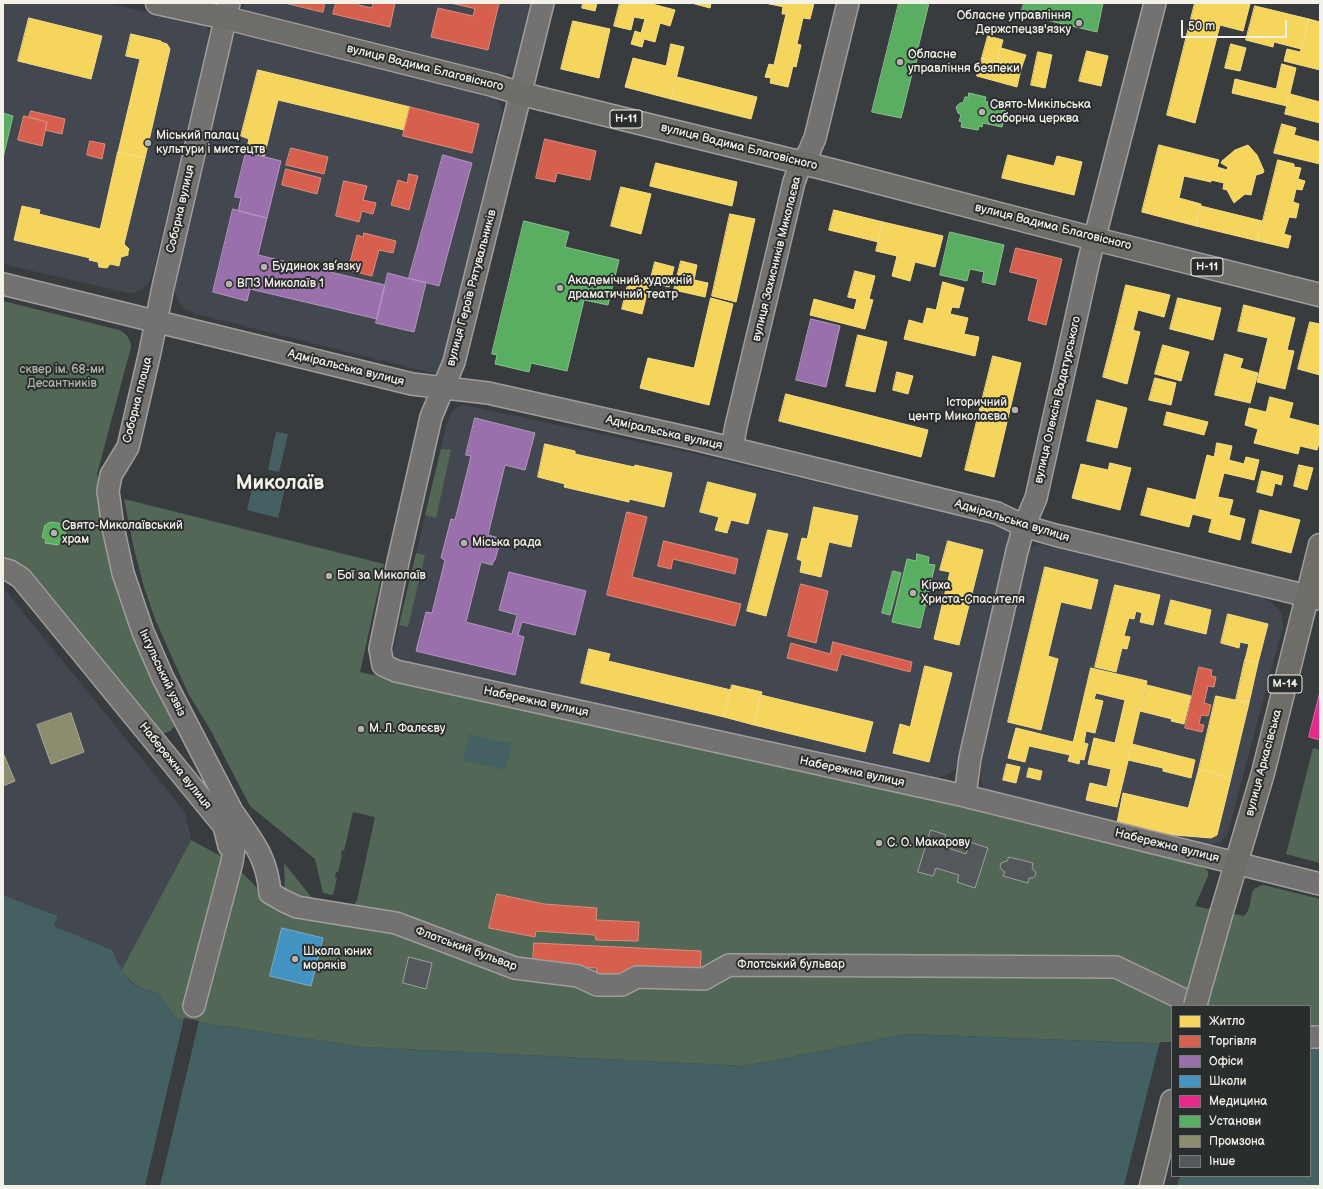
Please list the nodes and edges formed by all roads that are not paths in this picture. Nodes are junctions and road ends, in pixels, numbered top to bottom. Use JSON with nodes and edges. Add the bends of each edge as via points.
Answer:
{"nodes":[{"id":1,"x":157,"y":3,"type":"edge"},
{"id":2,"x":543,"y":3,"type":"edge"},
{"id":3,"x":848,"y":3,"type":"edge"},
{"id":4,"x":1155,"y":3,"type":"edge"},
{"id":5,"x":227,"y":11,"type":"edge"},
{"id":6,"x":522,"y":94,"type":"junction"},
{"id":7,"x":801,"y":163,"type":"junction"},
{"id":8,"x":1095,"y":238,"type":"junction"},
{"id":9,"x":3,"y":284,"type":"edge"},
{"id":10,"x":1320,"y":294,"type":"edge"},
{"id":11,"x":156,"y":322,"type":"junction"},
{"id":12,"x":443,"y":388,"type":"junction"},
{"id":13,"x":732,"y":448,"type":"junction"},
{"id":14,"x":112,"y":475,"type":"joint"},
{"id":15,"x":1024,"y":526,"type":"junction"},
{"id":16,"x":1320,"y":545,"type":"edge"},
{"id":17,"x":3,"y":569,"type":"edge"},
{"id":18,"x":1314,"y":597,"type":"edge"},
{"id":19,"x":383,"y":665,"type":"joint"},
{"id":20,"x":965,"y":796,"type":"junction"},
{"id":21,"x":233,"y":813,"type":"junction"},
{"id":22,"x":232,"y":862,"type":"junction"},
{"id":23,"x":1235,"y":862,"type":"junction"},
{"id":24,"x":1320,"y":884,"type":"edge"},
{"id":25,"x":1194,"y":1005,"type":"edge"},
{"id":26,"x":1196,"y":1005,"type":"edge"},
{"id":27,"x":194,"y":1006,"type":"dead end"},
{"id":28,"x":1171,"y":1105,"type":"edge"},
{"id":29,"x":1151,"y":1186,"type":"edge"}],
"edges":[{"from":1,"to":5,"type":"main road","name":"вулиця Вадима Благовісного","number":"Н-11"},
{"from":2,"to":6,"type":"street","name":"вулиця Героїв Рятувальників"},
{"from":3,"to":7,"type":"street","name":"вулиця Захисників Миколаєва","via":[[815,138]]},
{"from":4,"to":8,"type":"street","name":"вулиця Олексія Вадатурського"},
{"from":5,"to":6,"type":"main road","name":"вулиця Вадима Благовісного","number":"Н-11"},
{"from":5,"to":11,"type":"street","name":"Соборна вулиця"},
{"from":6,"to":7,"type":"main road","name":"вулиця Вадима Благовісного","number":"Н-11"},
{"from":6,"to":12,"type":"street","name":"вулиця Героїв Рятувальників","via":[[454,362]]},
{"from":7,"to":8,"type":"main road","name":"вулиця Вадима Благовісного","number":"Н-11"},
{"from":7,"to":13,"type":"street","name":"вулиця Захисників Миколаєва","via":[[794,182]]},
{"from":8,"to":10,"type":"main road","name":"вулиця Вадима Благовісного","number":"Н-11"},
{"from":8,"to":15,"type":"street","name":"вулиця Олексія Вадатурського","via":[[1036,498]]},
{"from":9,"to":11,"type":"street","name":"Адміральська вулиця"},
{"from":11,"to":12,"type":"street","name":"Адміральська вулиця","via":[[412,384]]},
{"from":11,"to":14,"type":"street","name":"Соборна площа","via":[[128,447]]},
{"from":12,"to":13,"type":"street","name":"Адміральська вулиця","via":[[488,394]]},
{"from":12,"to":19,"type":"street","name":"вулиця Героїв Рятувальників","via":[[433,412],[396,567],[380,649]]},
{"from":13,"to":15,"type":"street","name":"Адміральська вулиця","via":[[997,514]]},
{"from":14,"to":21,"type":"street","name":"Інгульський узвіз","via":[[108,491],[113,527],[133,605],[163,678]]},
{"from":15,"to":18,"type":"street","name":"Адміральська вулиця"},
{"from":15,"to":20,"type":"street","name":"вулиця Олексія Вадатурського","via":[[970,758]]},
{"from":16,"to":18,"type":"main road","name":"вулиця Аркасівська","number":"М-14"},
{"from":17,"to":22,"type":"street","name":"Набережна вулиця","via":[[10,570],[21,578],[224,826]]},
{"from":18,"to":23,"type":"main road","name":"вулиця Аркасівська","number":"М-14"},
{"from":19,"to":20,"type":"street","name":"Набережна вулиця","via":[[396,671]]},
{"from":20,"to":23,"type":"street","name":"Набережна вулиця"},
{"from":21,"to":22,"type":"street","name":"Інгульський узвіз","via":[[235,841]]},
{"from":21,"to":25,"type":"street","name":"Флотський бульвар","via":[[259,851],[269,878],[270,893],[284,902],[297,907],[396,923],[515,968],[578,976],[597,984],[622,985],[638,977],[704,979],[729,965],[1116,967]]},
{"from":22,"to":27,"type":"street","name":"Набережна вулиця"},
{"from":23,"to":24,"type":"street","name":"Набережна вулиця"},
{"from":23,"to":26,"type":"main road","name":"вулиця Аркасівська","number":"М-14","bridge":true},
{"from":28,"to":29,"type":"main road"}]}
